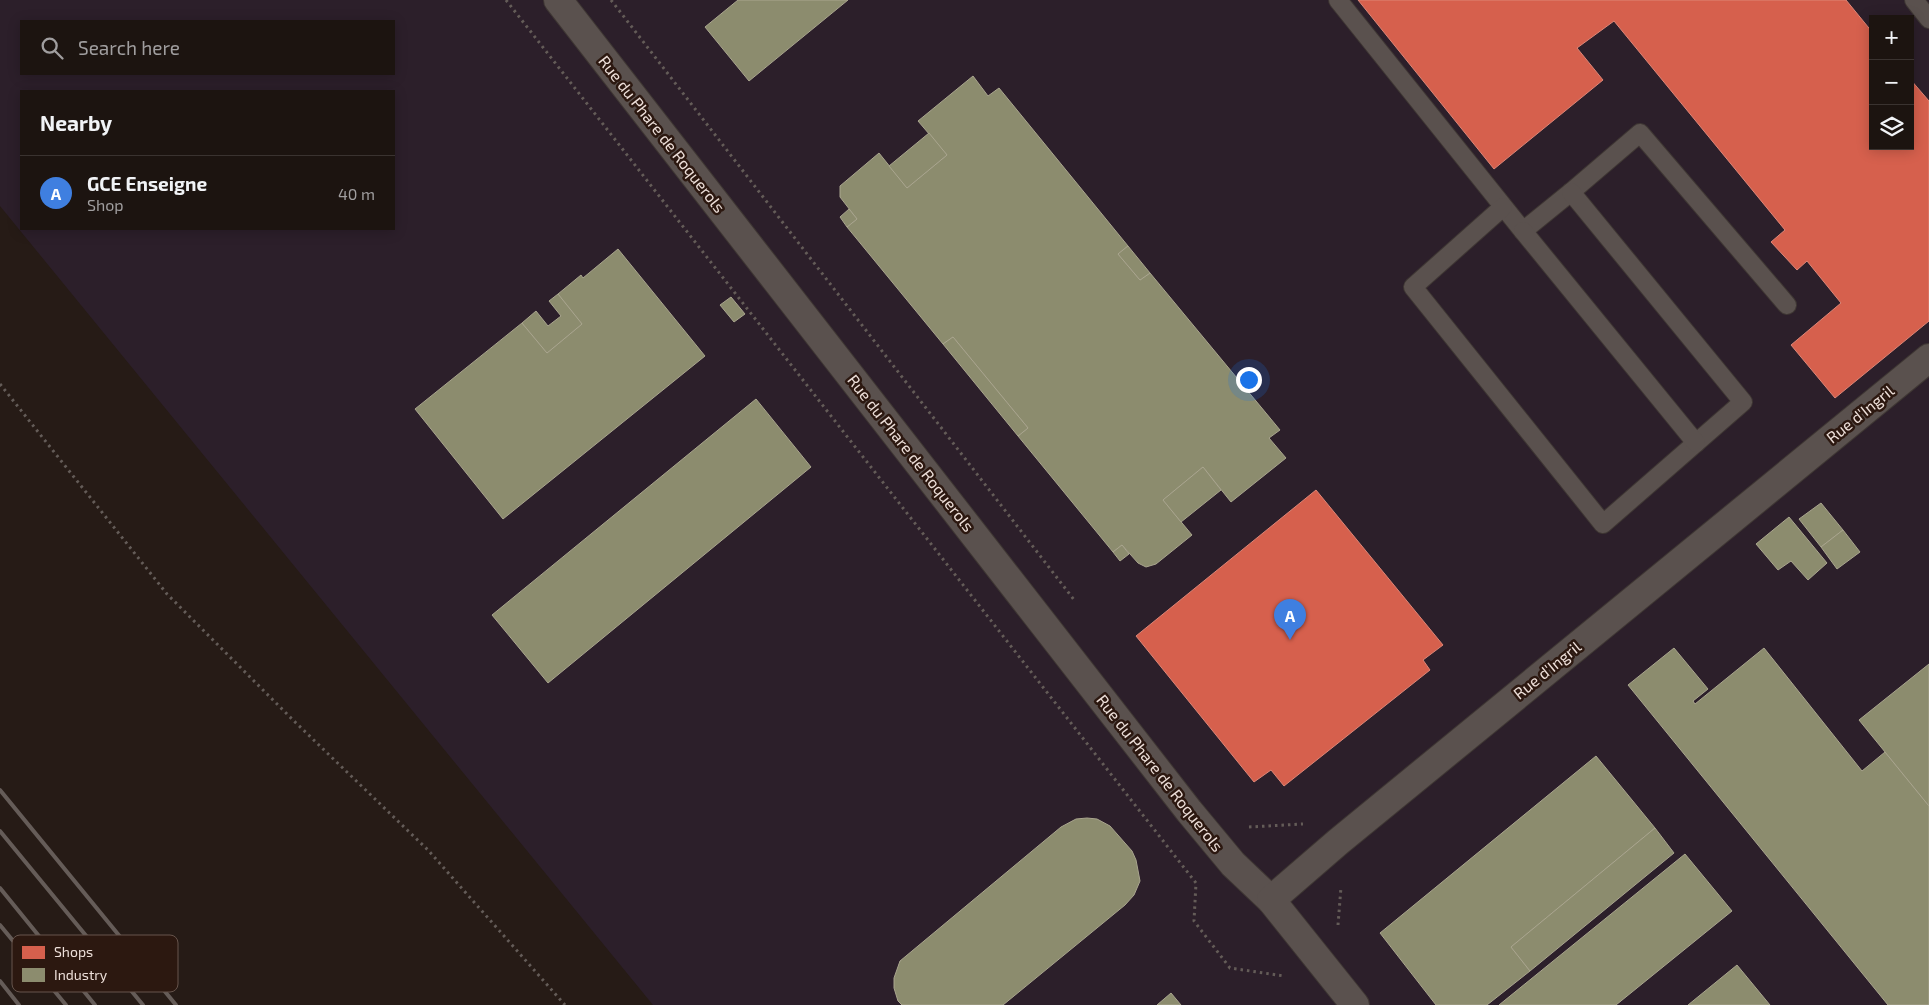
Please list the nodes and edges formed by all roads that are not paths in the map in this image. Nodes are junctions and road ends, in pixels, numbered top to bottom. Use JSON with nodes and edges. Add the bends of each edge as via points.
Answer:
{"nodes":[{"id":1,"x":558,"y":0,"type":"edge"},
{"id":2,"x":1338,"y":0,"type":"edge"},
{"id":3,"x":1914,"y":0,"type":"edge"},
{"id":4,"x":1929,"y":19,"type":"edge"},
{"id":5,"x":1571,"y":192,"type":"junction"},
{"id":6,"x":1503,"y":207,"type":"junction"},
{"id":7,"x":1523,"y":231,"type":"junction"},
{"id":8,"x":1787,"y":305,"type":"dead end"},
{"id":9,"x":1929,"y":358,"type":"edge"},
{"id":10,"x":1696,"y":443,"type":"junction"},
{"id":11,"x":1271,"y":900,"type":"junction"},
{"id":12,"x":1356,"y":1005,"type":"edge"}],
"edges":[{"from":1,"to":11,"type":"street","name":"Rue du Phare de Roquerols","via":[[1189,811],[1232,864]]},
{"from":2,"to":6,"type":"lane"},
{"from":3,"to":4,"type":"lane"},
{"from":5,"to":7,"type":"lane"},
{"from":5,"to":8,"type":"lane","via":[[1640,133]]},
{"from":5,"to":10,"type":"lane","via":[[1744,402]]},
{"from":6,"to":7,"type":"lane"},
{"from":6,"to":10,"type":"lane","via":[[1413,287],[1603,524]]},
{"from":7,"to":10,"type":"lane"},
{"from":9,"to":11,"type":"street","name":"Rue d'Ingril"},
{"from":11,"to":12,"type":"street"}]}
